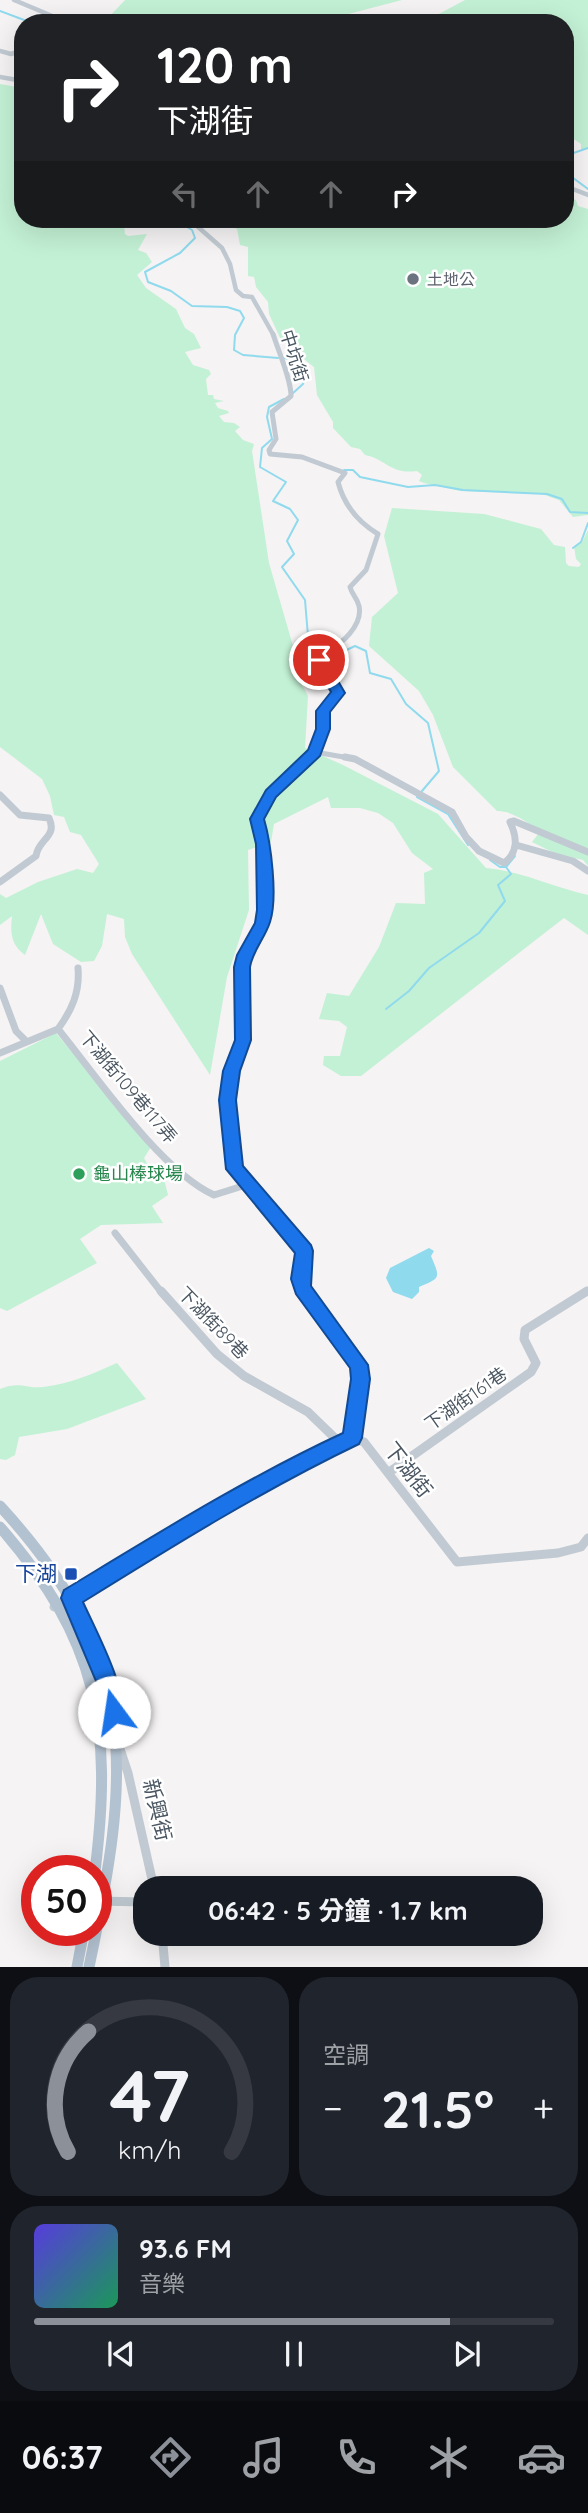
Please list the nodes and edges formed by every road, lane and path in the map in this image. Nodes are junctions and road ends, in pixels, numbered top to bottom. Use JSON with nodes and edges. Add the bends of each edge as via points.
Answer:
{"nodes":[{"id":1,"x":14,"y":0,"type":"edge"},
{"id":2,"x":47,"y":14,"type":"edge"},
{"id":3,"x":199,"y":228,"type":"edge"},
{"id":4,"x":315,"y":752,"type":"junction"},
{"id":5,"x":0,"y":794,"type":"edge"},
{"id":6,"x":520,"y":846,"type":"junction"},
{"id":7,"x":588,"y":852,"type":"edge"},
{"id":8,"x":588,"y":871,"type":"edge"},
{"id":9,"x":0,"y":882,"type":"edge"},
{"id":10,"x":78,"y":968,"type":"dead end"},
{"id":11,"x":0,"y":988,"type":"edge"},
{"id":12,"x":58,"y":1029,"type":"junction"},
{"id":13,"x":26,"y":1041,"type":"junction"},
{"id":14,"x":0,"y":1053,"type":"edge"},
{"id":15,"x":246,"y":1185,"type":"junction"},
{"id":16,"x":115,"y":1233,"type":"dead end"},
{"id":17,"x":588,"y":1291,"type":"edge"},
{"id":18,"x":352,"y":1438,"type":"junction"},
{"id":19,"x":339,"y":1442,"type":"junction"},
{"id":20,"x":388,"y":1473,"type":"junction"},
{"id":21,"x":0,"y":1506,"type":"edge"},
{"id":22,"x":0,"y":1527,"type":"edge"},
{"id":23,"x":588,"y":1538,"type":"edge"},
{"id":24,"x":71,"y":1598,"type":"junction"},
{"id":25,"x":56,"y":1606,"type":"junction"},
{"id":26,"x":117,"y":1741,"type":"junction"},
{"id":27,"x":97,"y":1855,"type":"edge"},
{"id":28,"x":107,"y":1855,"type":"edge"},
{"id":29,"x":151,"y":1876,"type":"edge"},
{"id":30,"x":112,"y":1901,"type":"edge"},
{"id":31,"x":133,"y":1902,"type":"edge"},
{"id":32,"x":82,"y":1946,"type":"edge"},
{"id":33,"x":92,"y":1946,"type":"edge"},
{"id":34,"x":163,"y":1946,"type":"edge"},
{"id":35,"x":77,"y":1967,"type":"edge"},
{"id":36,"x":89,"y":1967,"type":"edge"},
{"id":37,"x":165,"y":1967,"type":"edge"}],
"edges":[{"from":1,"to":2,"type":"street"},
{"from":3,"to":4,"type":"street","name":"中坑街","via":[[225,251],[236,290],[252,297],[270,325],[291,381],[291,395],[272,412],[276,439],[269,451],[345,473],[338,482],[348,508],[378,534],[365,571],[350,587],[360,612],[344,639],[319,660],[338,693],[323,711]]},
{"from":4,"to":6,"type":"street","via":[[355,759],[453,812],[463,835],[494,861],[510,859]]},
{"from":4,"to":15,"type":"street","via":[[271,794],[257,819],[264,844],[262,923],[244,955],[243,1040],[231,1071],[228,1100],[235,1169]]},
{"from":5,"to":9,"type":"street","via":[[20,815],[49,818],[54,832],[37,848],[36,856]]},
{"from":6,"to":7,"type":"street","via":[[510,822]]},
{"from":6,"to":8,"type":"street"},
{"from":10,"to":12,"type":"street","via":[[81,983],[76,1000]]},
{"from":11,"to":13,"type":"street","via":[[16,1031]]},
{"from":12,"to":13,"type":"street"},
{"from":12,"to":15,"type":"street","name":"下湖街109巷117弄","via":[[156,1147],[197,1187],[214,1195]]},
{"from":13,"to":14,"type":"street"},
{"from":15,"to":18,"type":"street","via":[[304,1251],[302,1289],[359,1365]]},
{"from":16,"to":19,"type":"street","name":"下湖街89巷","via":[[217,1354],[244,1376],[308,1412]]},
{"from":17,"to":20,"type":"street","name":"下湖街161巷","via":[[525,1330],[524,1339],[536,1363],[531,1372]]},
{"from":18,"to":19,"type":"street"},
{"from":18,"to":20,"type":"street","name":"下湖街","via":[[364,1442]]},
{"from":19,"to":24,"type":"street","via":[[191,1524]]},
{"from":20,"to":23,"type":"street","name":"下湖街","via":[[457,1562],[564,1551],[580,1547]]},
{"from":21,"to":24,"type":"main road","via":[[42,1554]]},
{"from":22,"to":25,"type":"main road","via":[[31,1562]]},
{"from":24,"to":25,"type":"street"},
{"from":24,"to":26,"type":"main road","via":[[106,1681]]},
{"from":25,"to":27,"type":"main road","via":[[71,1628],[94,1687],[102,1736],[103,1800]]},
{"from":26,"to":28,"type":"main road","via":[[115,1814]]},
{"from":26,"to":29,"type":"street","name":"新興街"},
{"from":30,"to":31,"type":"street"},
{"from":32,"to":35,"type":"main road"},
{"from":33,"to":36,"type":"main road"},
{"from":34,"to":37,"type":"street"}]}
